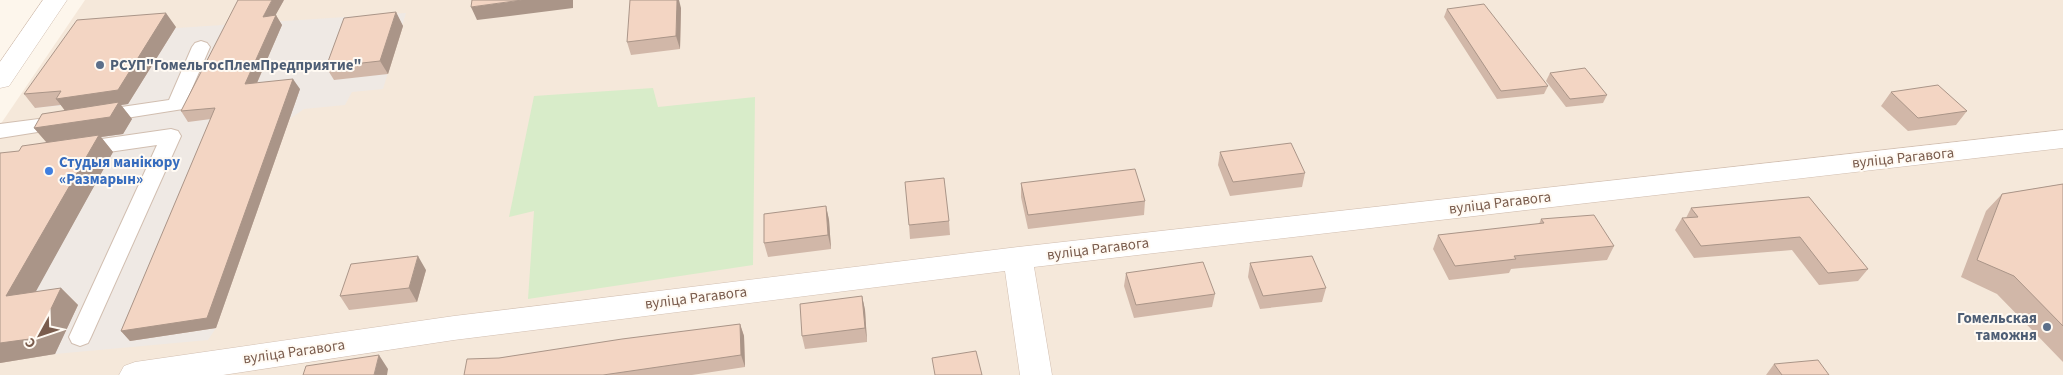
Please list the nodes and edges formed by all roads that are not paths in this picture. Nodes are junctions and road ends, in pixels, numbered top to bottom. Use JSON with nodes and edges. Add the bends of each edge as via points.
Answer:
{"nodes":[{"id":1,"x":55,"y":0,"type":"edge"},
{"id":2,"x":201,"y":47,"type":"dead end"},
{"id":3,"x":0,"y":80,"type":"edge"},
{"id":4,"x":0,"y":131,"type":"edge"},
{"id":5,"x":2063,"y":139,"type":"edge"},
{"id":6,"x":66,"y":151,"type":"edge"},
{"id":7,"x":1018,"y":258,"type":"junction"},
{"id":8,"x":80,"y":337,"type":"dead end"},
{"id":9,"x":135,"y":375,"type":"edge"},
{"id":10,"x":1036,"y":375,"type":"edge"}],
"edges":[{"from":1,"to":3,"type":"street"},
{"from":2,"to":4,"type":"lane","via":[[176,105]]},
{"from":5,"to":7,"type":"street","name":"вуліца Рагавога"},
{"from":6,"to":8,"type":"lane","via":[[171,136]]},
{"from":7,"to":9,"type":"street","name":"вуліца Рагавога","via":[[454,328]]},
{"from":7,"to":10,"type":"street"}]}
